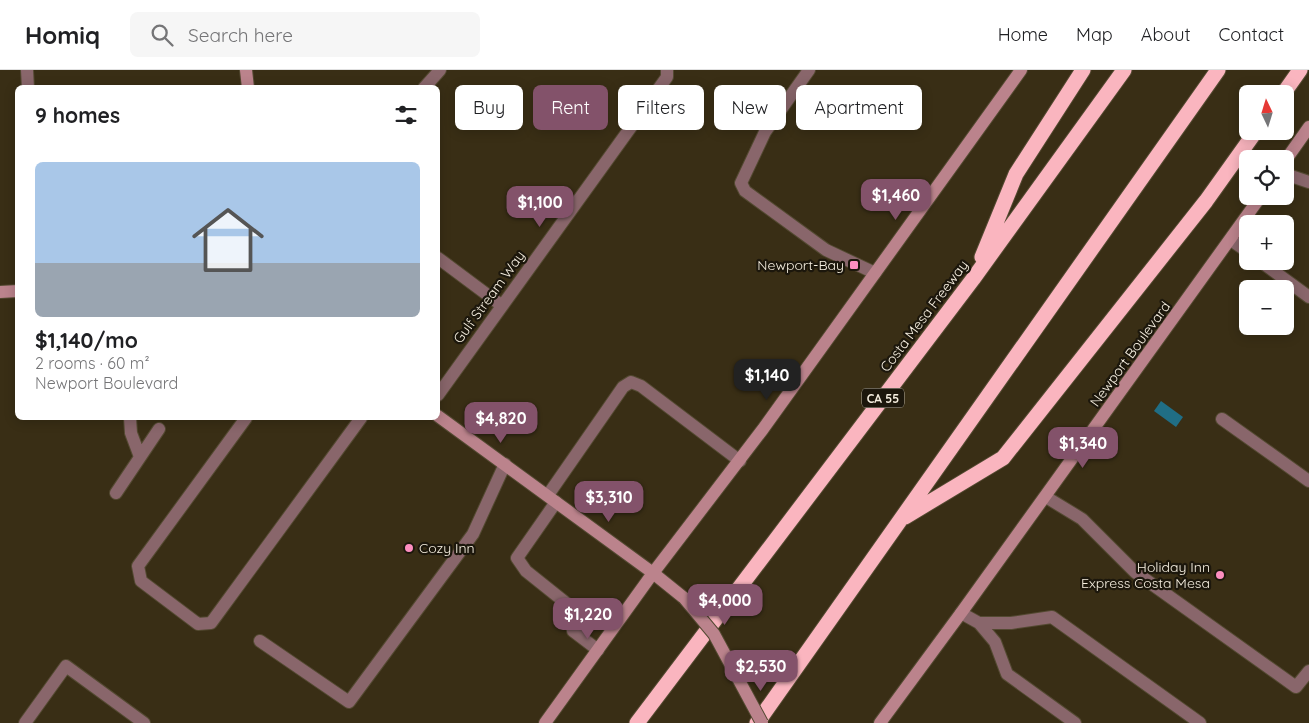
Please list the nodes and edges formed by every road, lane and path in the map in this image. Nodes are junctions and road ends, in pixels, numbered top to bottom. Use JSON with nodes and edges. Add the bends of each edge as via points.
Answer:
{"nodes":[{"id":1,"x":27,"y":70,"type":"edge"},
{"id":2,"x":246,"y":70,"type":"edge"},
{"id":3,"x":440,"y":70,"type":"edge"},
{"id":4,"x":667,"y":70,"type":"edge"},
{"id":5,"x":809,"y":70,"type":"edge"},
{"id":6,"x":1021,"y":70,"type":"edge"},
{"id":7,"x":1083,"y":70,"type":"edge"},
{"id":8,"x":1124,"y":70,"type":"edge"},
{"id":9,"x":1218,"y":70,"type":"edge"},
{"id":10,"x":1300,"y":70,"type":"edge"},
{"id":11,"x":28,"y":85,"type":"edge"},
{"id":12,"x":248,"y":85,"type":"edge"},
{"id":13,"x":427,"y":85,"type":"edge"},
{"id":14,"x":1289,"y":85,"type":"edge"},
{"id":15,"x":1309,"y":127,"type":"edge"},
{"id":16,"x":1250,"y":140,"type":"edge"},
{"id":17,"x":1293,"y":150,"type":"edge"},
{"id":18,"x":1294,"y":177,"type":"edge"},
{"id":19,"x":1309,"y":182,"type":"edge"},
{"id":20,"x":1255,"y":205,"type":"edge"},
{"id":21,"x":1231,"y":240,"type":"junction"},
{"id":22,"x":1239,"y":246,"type":"edge"},
{"id":23,"x":440,"y":259,"type":"edge"},
{"id":24,"x":1272,"y":270,"type":"edge"},
{"id":25,"x":875,"y":274,"type":"junction"},
{"id":26,"x":973,"y":279,"type":"junction"},
{"id":27,"x":15,"y":290,"type":"edge"},
{"id":28,"x":0,"y":292,"type":"edge"},
{"id":29,"x":1309,"y":297,"type":"edge"},
{"id":30,"x":501,"y":305,"type":"junction"},
{"id":31,"x":440,"y":392,"type":"edge"},
{"id":32,"x":440,"y":417,"type":"edge"},
{"id":33,"x":1222,"y":418,"type":"dead end"},
{"id":34,"x":130,"y":420,"type":"edge"},
{"id":35,"x":245,"y":420,"type":"edge"},
{"id":36,"x":360,"y":420,"type":"edge"},
{"id":37,"x":159,"y":430,"type":"dead end"},
{"id":38,"x":140,"y":457,"type":"junction"},
{"id":39,"x":740,"y":461,"type":"junction"},
{"id":40,"x":506,"y":464,"type":"junction"},
{"id":41,"x":1309,"y":481,"type":"edge"},
{"id":42,"x":116,"y":493,"type":"dead end"},
{"id":43,"x":1046,"y":496,"type":"junction"},
{"id":44,"x":552,"y":499,"type":"junction"},
{"id":45,"x":899,"y":520,"type":"junction"},
{"id":46,"x":653,"y":573,"type":"junction"},
{"id":47,"x":961,"y":613,"type":"junction"},
{"id":48,"x":978,"y":623,"type":"junction"},
{"id":49,"x":260,"y":641,"type":"dead end"},
{"id":50,"x":598,"y":650,"type":"junction"},
{"id":51,"x":1309,"y":671,"type":"edge"},
{"id":52,"x":26,"y":723,"type":"edge"},
{"id":53,"x":144,"y":723,"type":"edge"},
{"id":54,"x":544,"y":723,"type":"edge"},
{"id":55,"x":638,"y":723,"type":"edge"},
{"id":56,"x":757,"y":723,"type":"edge"},
{"id":57,"x":762,"y":723,"type":"edge"},
{"id":58,"x":880,"y":723,"type":"edge"},
{"id":59,"x":1075,"y":723,"type":"edge"},
{"id":60,"x":1200,"y":723,"type":"edge"}],
"edges":[{"from":1,"to":11,"type":"street"},
{"from":2,"to":12,"type":"main road"},
{"from":3,"to":13,"type":"street"},
{"from":4,"to":30,"type":"street","name":"Gulf Stream Way","via":[[667,76]]},
{"from":5,"to":25,"type":"street","via":[[765,132],[741,183],[745,191],[820,245]]},
{"from":6,"to":25,"type":"main road"},
{"from":7,"to":26,"type":"highway","via":[[1016,174]]},
{"from":8,"to":26,"type":"highway","name":"Costa Mesa Freeway","number":"CA 55"},
{"from":9,"to":45,"type":"highway"},
{"from":10,"to":14,"type":"highway"},
{"from":15,"to":17,"type":"main road"},
{"from":16,"to":45,"type":"highway","via":[[1206,201],[1003,458]]},
{"from":18,"to":19,"type":"street"},
{"from":20,"to":21,"type":"main road","name":"Newport Boulevard"},
{"from":21,"to":22,"type":"street"},
{"from":21,"to":43,"type":"main road","name":"Newport Boulevard"},
{"from":23,"to":30,"type":"street"},
{"from":24,"to":29,"type":"street"},
{"from":25,"to":39,"type":"main road"},
{"from":26,"to":55,"type":"highway","name":"Costa Mesa Freeway","number":"CA 55"},
{"from":27,"to":28,"type":"main road"},
{"from":30,"to":31,"type":"street","name":"Gulf Stream Way"},
{"from":32,"to":40,"type":"main road"},
{"from":33,"to":41,"type":"street"},
{"from":34,"to":38,"type":"street","via":[[131,433]]},
{"from":35,"to":36,"type":"street","via":[[138,566],[141,581],[198,624],[212,623]]},
{"from":37,"to":38,"type":"street"},
{"from":38,"to":42,"type":"street"},
{"from":39,"to":44,"type":"street","via":[[641,386],[631,382],[623,387]]},
{"from":39,"to":46,"type":"main road"},
{"from":40,"to":44,"type":"main road"},
{"from":40,"to":49,"type":"street","via":[[473,534],[349,702]]},
{"from":43,"to":47,"type":"main road","name":"Newport Boulevard"},
{"from":43,"to":51,"type":"street","via":[[1082,519],[1135,572],[1296,687]]},
{"from":44,"to":46,"type":"main road"},
{"from":44,"to":50,"type":"street","via":[[517,558],[526,571],[566,603],[573,631]]},
{"from":45,"to":56,"type":"highway"},
{"from":46,"to":50,"type":"main road"},
{"from":46,"to":57,"type":"main road","bridge":true,"via":[[684,598],[714,634]]},
{"from":47,"to":48,"type":"street"},
{"from":47,"to":58,"type":"main road","name":"Newport Boulevard"},
{"from":48,"to":59,"type":"street","via":[[994,642],[1007,674]]},
{"from":48,"to":60,"type":"street","via":[[1011,623],[1052,617]]},
{"from":50,"to":54,"type":"main road"},
{"from":52,"to":53,"type":"street","via":[[66,666]]}]}
